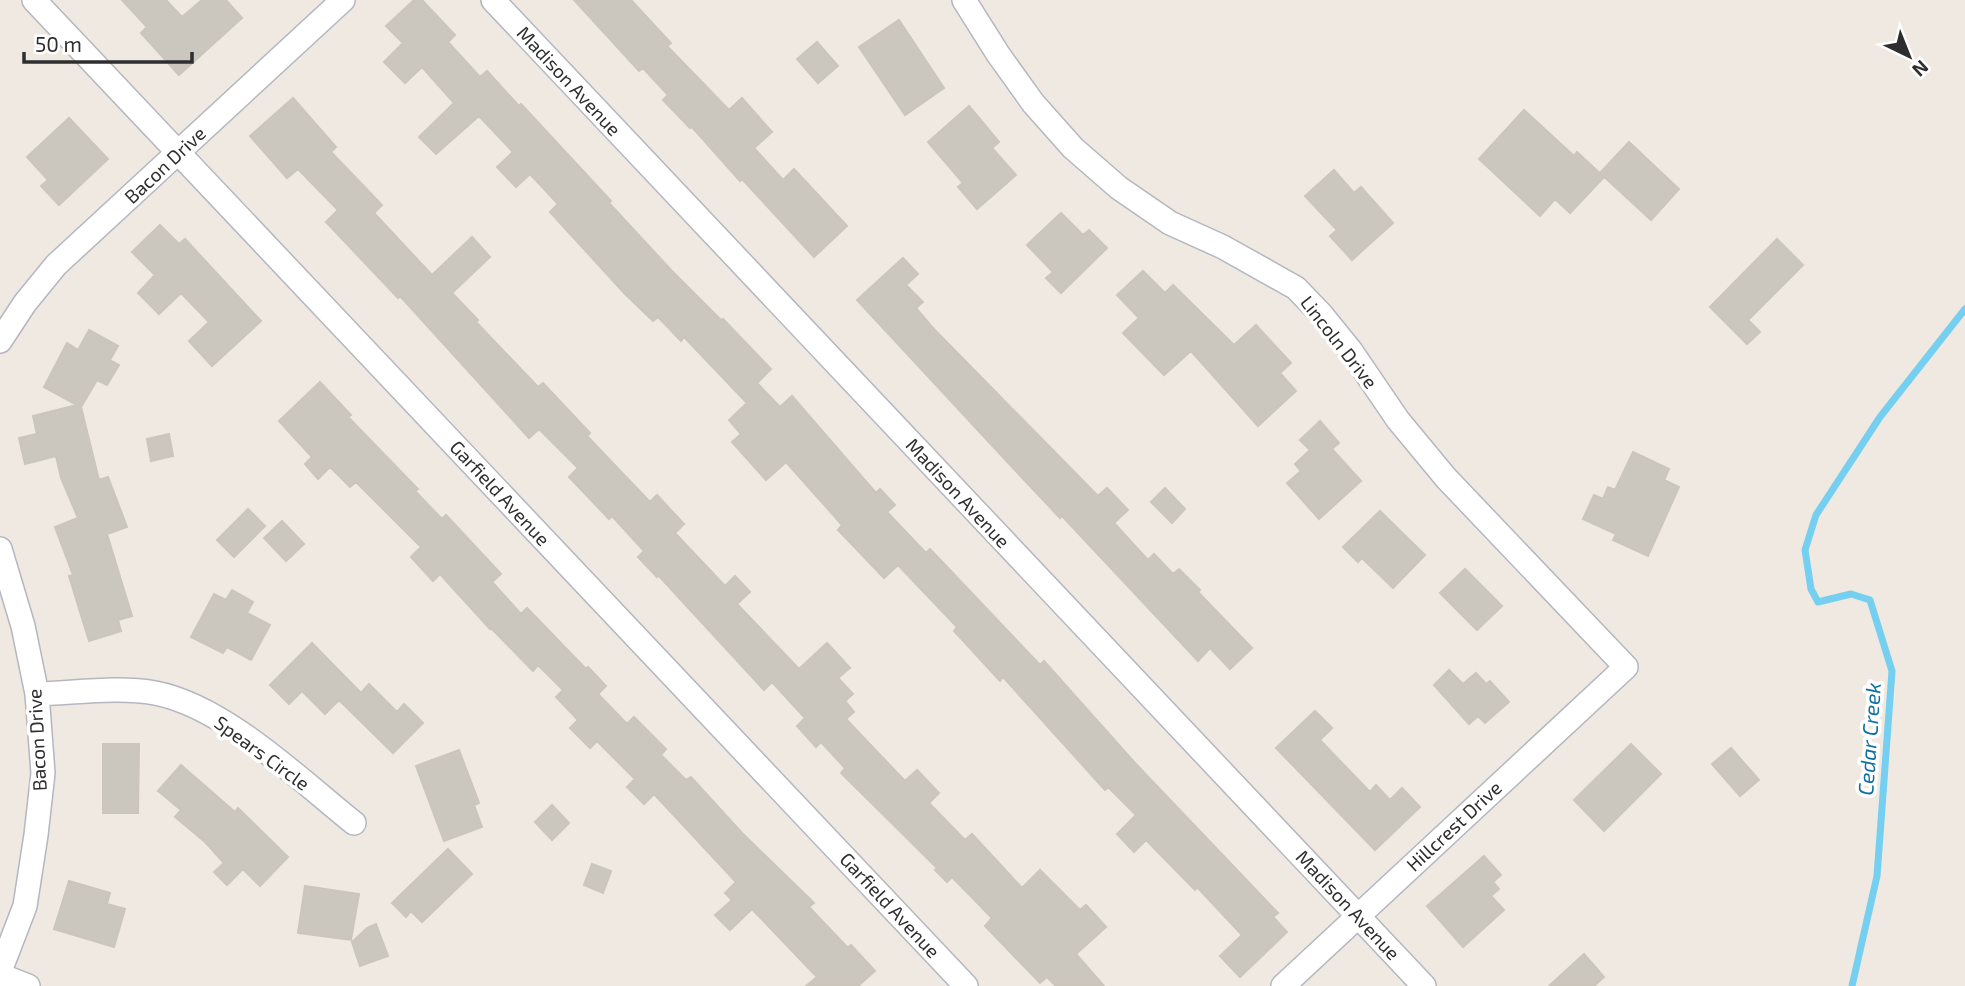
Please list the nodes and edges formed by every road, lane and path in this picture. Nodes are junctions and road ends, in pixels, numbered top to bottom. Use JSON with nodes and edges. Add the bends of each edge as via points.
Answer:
{"nodes":[{"id":1,"x":34,"y":0,"type":"edge"},
{"id":2,"x":343,"y":0,"type":"edge"},
{"id":3,"x":493,"y":0,"type":"edge"},
{"id":4,"x":964,"y":0,"type":"edge"},
{"id":5,"x":178,"y":153,"type":"junction"},
{"id":6,"x":0,"y":341,"type":"edge"},
{"id":7,"x":0,"y":549,"type":"edge"},
{"id":8,"x":4,"y":574,"type":"edge"},
{"id":9,"x":1626,"y":667,"type":"joint"},
{"id":10,"x":37,"y":694,"type":"junction"},
{"id":11,"x":354,"y":823,"type":"dead end"},
{"id":12,"x":1357,"y":915,"type":"junction"},
{"id":13,"x":0,"y":973,"type":"edge"},
{"id":14,"x":28,"y":986,"type":"edge"},
{"id":15,"x":966,"y":986,"type":"edge"},
{"id":16,"x":1283,"y":986,"type":"edge"},
{"id":17,"x":1424,"y":986,"type":"edge"}],
"edges":[{"from":1,"to":5,"type":"street","name":"Garfield Avenue"},
{"from":2,"to":5,"type":"street","name":"Bacon Drive"},
{"from":3,"to":12,"type":"street","name":"Madison Avenue"},
{"from":4,"to":9,"type":"street","name":"Lincoln Drive","via":[[1033,103],[1073,148],[1118,188],[1170,223],[1296,288],[1446,478]]},
{"from":5,"to":6,"type":"street","name":"Bacon Drive","via":[[57,265]]},
{"from":5,"to":15,"type":"street","name":"Garfield Avenue"},
{"from":7,"to":8,"type":"street","name":"Bacon Drive"},
{"from":8,"to":10,"type":"street","name":"Bacon Drive","via":[[23,626]]},
{"from":9,"to":12,"type":"street","name":"Hillcrest Drive"},
{"from":10,"to":11,"type":"street","name":"Spears Circle","via":[[156,693],[199,709],[229,724]]},
{"from":10,"to":13,"type":"street","name":"Bacon Drive","via":[[43,773],[36,835],[25,906]]},
{"from":12,"to":16,"type":"street","name":"Hillcrest Drive"},
{"from":12,"to":17,"type":"street","name":"Madison Avenue"},
{"from":13,"to":14,"type":"street"}]}
